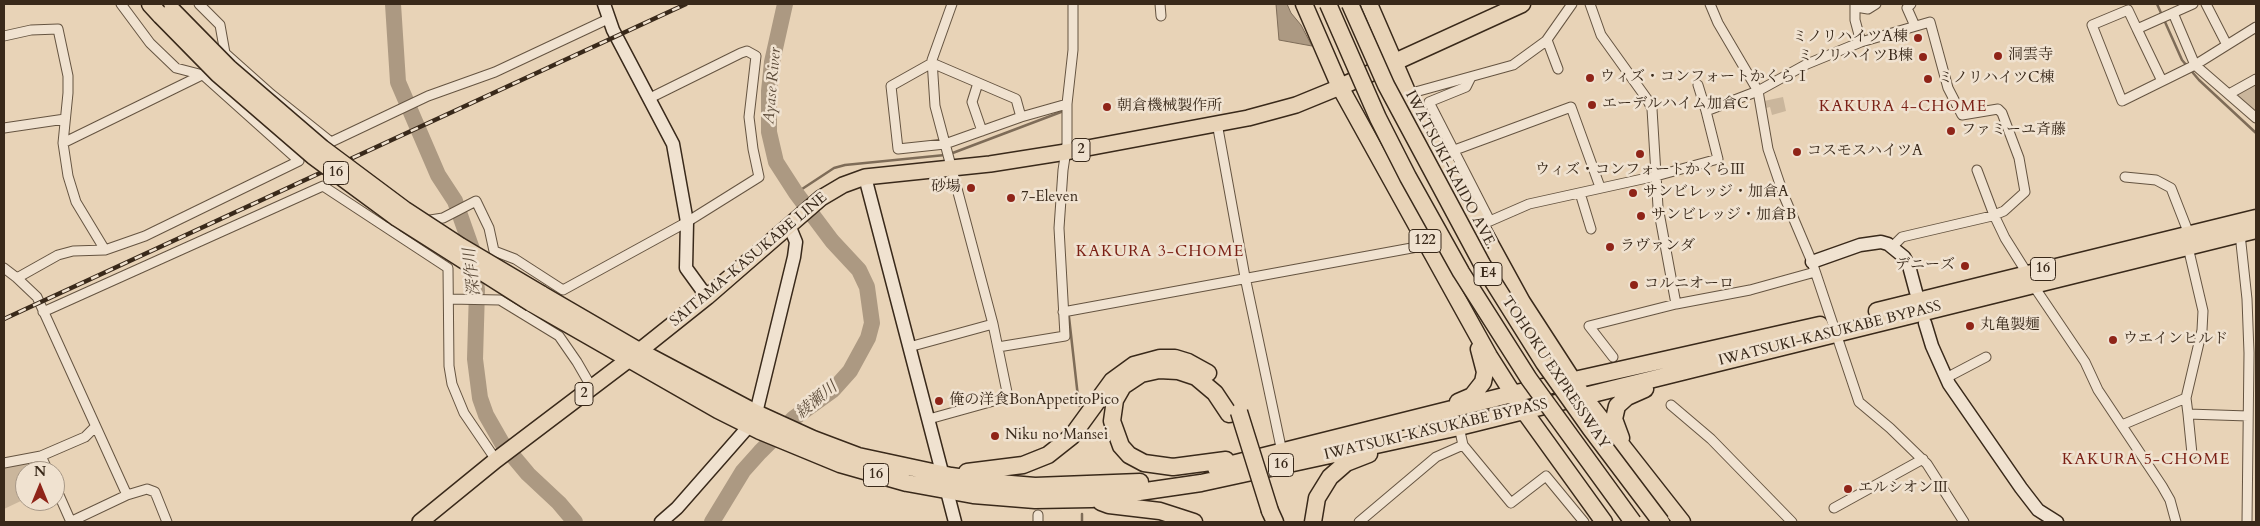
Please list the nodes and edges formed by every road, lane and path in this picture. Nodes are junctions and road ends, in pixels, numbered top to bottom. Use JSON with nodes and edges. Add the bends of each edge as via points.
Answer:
{"nodes":[{"id":1,"x":121,"y":4,"type":"edge"},
{"id":2,"x":150,"y":4,"type":"edge"},
{"id":3,"x":199,"y":4,"type":"edge"},
{"id":4,"x":604,"y":4,"type":"edge"},
{"id":5,"x":952,"y":4,"type":"edge"},
{"id":6,"x":1073,"y":4,"type":"edge"},
{"id":7,"x":1160,"y":4,"type":"edge"},
{"id":8,"x":1304,"y":4,"type":"edge"},
{"id":9,"x":1328,"y":4,"type":"edge"},
{"id":10,"x":1350,"y":4,"type":"edge"},
{"id":11,"x":1369,"y":4,"type":"edge"},
{"id":12,"x":1522,"y":4,"type":"edge"},
{"id":13,"x":1572,"y":4,"type":"edge"},
{"id":14,"x":1590,"y":4,"type":"edge"},
{"id":15,"x":1710,"y":4,"type":"edge"},
{"id":16,"x":1876,"y":4,"type":"edge"},
{"id":17,"x":1911,"y":4,"type":"edge"},
{"id":18,"x":2193,"y":4,"type":"edge"},
{"id":19,"x":2206,"y":4,"type":"edge"},
{"id":20,"x":1856,"y":5,"type":"edge"},
{"id":21,"x":166,"y":10,"type":"edge"},
{"id":22,"x":1161,"y":16,"type":"dead end"},
{"id":23,"x":2166,"y":16,"type":"junction"},
{"id":24,"x":608,"y":19,"type":"junction"},
{"id":25,"x":1915,"y":26,"type":"junction"},
{"id":26,"x":2256,"y":27,"type":"edge"},
{"id":27,"x":2137,"y":29,"type":"junction"},
{"id":28,"x":4,"y":36,"type":"edge"},
{"id":29,"x":1547,"y":40,"type":"junction"},
{"id":30,"x":1861,"y":42,"type":"junction"},
{"id":31,"x":2227,"y":45,"type":"junction"},
{"id":32,"x":226,"y":53,"type":"junction"},
{"id":33,"x":1394,"y":61,"type":"junction"},
{"id":34,"x":932,"y":63,"type":"junction"},
{"id":35,"x":2190,"y":67,"type":"junction"},
{"id":36,"x":1558,"y":69,"type":"dead end"},
{"id":37,"x":203,"y":75,"type":"junction"},
{"id":38,"x":1471,"y":77,"type":"junction"},
{"id":39,"x":2256,"y":79,"type":"edge"},
{"id":40,"x":2162,"y":81,"type":"junction"},
{"id":41,"x":978,"y":83,"type":"junction"},
{"id":42,"x":1698,"y":85,"type":"dead end"},
{"id":43,"x":1340,"y":87,"type":"junction"},
{"id":44,"x":1758,"y":91,"type":"junction"},
{"id":45,"x":271,"y":94,"type":"junction"},
{"id":46,"x":1408,"y":94,"type":"junction"},
{"id":47,"x":2229,"y":94,"type":"junction"},
{"id":48,"x":650,"y":98,"type":"junction"},
{"id":49,"x":1067,"y":104,"type":"junction"},
{"id":50,"x":1706,"y":111,"type":"junction"},
{"id":51,"x":245,"y":112,"type":"junction"},
{"id":52,"x":1021,"y":117,"type":"junction"},
{"id":53,"x":2256,"y":118,"type":"edge"},
{"id":54,"x":66,"y":119,"type":"junction"},
{"id":55,"x":1217,"y":123,"type":"junction"},
{"id":56,"x":4,"y":128,"type":"edge"},
{"id":57,"x":982,"y":131,"type":"junction"},
{"id":58,"x":63,"y":143,"type":"junction"},
{"id":59,"x":1452,"y":151,"type":"junction"},
{"id":60,"x":1066,"y":152,"type":"junction"},
{"id":61,"x":947,"y":155,"type":"junction"},
{"id":62,"x":1977,"y":170,"type":"dead end"},
{"id":63,"x":1656,"y":176,"type":"junction"},
{"id":64,"x":865,"y":177,"type":"junction"},
{"id":65,"x":2125,"y":177,"type":"dead end"},
{"id":66,"x":1600,"y":187,"type":"junction"},
{"id":67,"x":1580,"y":193,"type":"junction"},
{"id":68,"x":1994,"y":215,"type":"junction"},
{"id":69,"x":2256,"y":218,"type":"edge"},
{"id":70,"x":794,"y":221,"type":"junction"},
{"id":71,"x":687,"y":222,"type":"junction"},
{"id":72,"x":387,"y":228,"type":"junction"},
{"id":73,"x":1592,"y":229,"type":"dead end"},
{"id":74,"x":2256,"y":230,"type":"edge"},
{"id":75,"x":2240,"y":234,"type":"junction"},
{"id":76,"x":2188,"y":240,"type":"junction"},
{"id":77,"x":1428,"y":245,"type":"junction"},
{"id":78,"x":1892,"y":247,"type":"junction"},
{"id":79,"x":105,"y":250,"type":"junction"},
{"id":80,"x":1814,"y":267,"type":"junction"},
{"id":81,"x":4,"y":269,"type":"edge"},
{"id":82,"x":1246,"y":277,"type":"junction"},
{"id":83,"x":17,"y":278,"type":"junction"},
{"id":84,"x":2030,"y":279,"type":"junction"},
{"id":85,"x":1916,"y":292,"type":"dead end"},
{"id":86,"x":707,"y":297,"type":"junction"},
{"id":87,"x":2252,"y":298,"type":"edge"},
{"id":88,"x":449,"y":299,"type":"junction"},
{"id":89,"x":1676,"y":304,"type":"junction"},
{"id":90,"x":43,"y":312,"type":"junction"},
{"id":91,"x":1063,"y":312,"type":"junction"},
{"id":92,"x":2252,"y":315,"type":"edge"},
{"id":93,"x":993,"y":324,"type":"junction"},
{"id":94,"x":1925,"y":324,"type":"dead end"},
{"id":95,"x":1473,"y":326,"type":"junction"},
{"id":96,"x":1833,"y":328,"type":"junction"},
{"id":97,"x":909,"y":347,"type":"junction"},
{"id":98,"x":998,"y":347,"type":"junction"},
{"id":99,"x":1554,"y":351,"type":"junction"},
{"id":100,"x":634,"y":356,"type":"junction"},
{"id":101,"x":1613,"y":357,"type":"dead end"},
{"id":102,"x":1986,"y":357,"type":"dead end"},
{"id":103,"x":1703,"y":366,"type":"junction"},
{"id":104,"x":1602,"y":374,"type":"junction"},
{"id":105,"x":1946,"y":378,"type":"junction"},
{"id":106,"x":1529,"y":379,"type":"junction"},
{"id":107,"x":1574,"y":380,"type":"junction"},
{"id":108,"x":592,"y":388,"type":"junction"},
{"id":109,"x":1512,"y":394,"type":"junction"},
{"id":110,"x":1584,"y":396,"type":"junction"},
{"id":111,"x":2186,"y":398,"type":"junction"},
{"id":112,"x":1671,"y":405,"type":"dead end"},
{"id":113,"x":1524,"y":411,"type":"junction"},
{"id":114,"x":1234,"y":413,"type":"junction"},
{"id":115,"x":2188,"y":414,"type":"junction"},
{"id":116,"x":2248,"y":416,"type":"junction"},
{"id":117,"x":929,"y":419,"type":"junction"},
{"id":118,"x":758,"y":422,"type":"junction"},
{"id":119,"x":2122,"y":425,"type":"junction"},
{"id":120,"x":95,"y":427,"type":"junction"},
{"id":121,"x":1455,"y":428,"type":"junction"},
{"id":122,"x":1375,"y":430,"type":"junction"},
{"id":123,"x":2252,"y":434,"type":"edge"},
{"id":124,"x":1463,"y":445,"type":"junction"},
{"id":125,"x":1280,"y":452,"type":"junction"},
{"id":126,"x":2192,"y":454,"type":"dead end"},
{"id":127,"x":42,"y":456,"type":"junction"},
{"id":128,"x":497,"y":459,"type":"junction"},
{"id":129,"x":1923,"y":460,"type":"junction"},
{"id":130,"x":44,"y":461,"type":"edge"},
{"id":131,"x":4,"y":463,"type":"edge"},
{"id":132,"x":947,"y":481,"type":"junction"},
{"id":133,"x":127,"y":495,"type":"junction"},
{"id":134,"x":1091,"y":498,"type":"junction"},
{"id":135,"x":1666,"y":504,"type":"junction"},
{"id":136,"x":65,"y":508,"type":"edge"},
{"id":137,"x":1834,"y":508,"type":"dead end"},
{"id":138,"x":1268,"y":517,"type":"edge"},
{"id":139,"x":71,"y":522,"type":"edge"},
{"id":140,"x":167,"y":522,"type":"edge"},
{"id":141,"x":420,"y":522,"type":"edge"},
{"id":142,"x":660,"y":522,"type":"edge"},
{"id":143,"x":955,"y":522,"type":"edge"},
{"id":144,"x":1194,"y":522,"type":"edge"},
{"id":145,"x":1313,"y":522,"type":"edge"},
{"id":146,"x":1360,"y":522,"type":"edge"},
{"id":147,"x":1584,"y":522,"type":"edge"},
{"id":148,"x":1604,"y":522,"type":"edge"},
{"id":149,"x":1620,"y":522,"type":"edge"},
{"id":150,"x":1633,"y":522,"type":"edge"},
{"id":151,"x":1662,"y":522,"type":"edge"},
{"id":152,"x":1682,"y":522,"type":"edge"},
{"id":153,"x":1792,"y":522,"type":"edge"},
{"id":154,"x":1964,"y":522,"type":"edge"},
{"id":155,"x":2057,"y":522,"type":"edge"},
{"id":156,"x":2176,"y":522,"type":"edge"},
{"id":157,"x":2247,"y":522,"type":"edge"}],
"edges":[{"from":1,"to":37,"type":"street","via":[[150,43],[176,68]]},
{"from":2,"to":21,"type":"highway","number":"16"},
{"from":3,"to":32,"type":"street","via":[[220,26]]},
{"from":4,"to":24,"type":"street"},
{"from":5,"to":34,"type":"street"},
{"from":6,"to":49,"type":"street","via":[[1073,50]]},
{"from":7,"to":22,"type":"street"},
{"from":8,"to":43,"type":"highway","number":"122"},
{"from":9,"to":106,"type":"highway","name":"TOHOKU EXPRESSWAY","number":"E4","bridge":true,"via":[[1408,177],[1461,272]]},
{"from":10,"to":151,"type":"highway","name":"TOHOKU EXPRESSWAY","number":"E4","bridge":true,"via":[[1390,94],[1482,264],[1544,363]]},
{"from":11,"to":33,"type":"highway","name":"IWATSUKI-KAIDO AVE."},
{"from":12,"to":33,"type":"highway"},
{"from":13,"to":29,"type":"street"},
{"from":14,"to":63,"type":"street","via":[[1600,35],[1648,99],[1652,110]]},
{"from":15,"to":44,"type":"street"},
{"from":16,"to":20,"type":"street","via":[[1868,9]]},
{"from":17,"to":25,"type":"street","via":[[1908,8]]},
{"from":18,"to":23,"type":"street"},
{"from":19,"to":31,"type":"street"},
{"from":20,"to":30,"type":"street","via":[[1855,20]]},
{"from":21,"to":100,"type":"highway","number":"16","bridge":true,"via":[[322,148],[536,299]]},
{"from":23,"to":27,"type":"street"},
{"from":23,"to":35,"type":"street"},
{"from":24,"to":45,"type":"street","via":[[495,72],[422,99],[331,142]]},
{"from":24,"to":48,"type":"street"},
{"from":25,"to":30,"type":"street"},
{"from":25,"to":68,"type":"street","via":[[1930,22],[1948,88],[1962,115],[1998,110],[2002,113],[2019,158],[2025,192],[2004,211]]},
{"from":26,"to":31,"type":"street"},
{"from":27,"to":40,"type":"street"},
{"from":27,"to":40,"type":"street","via":[[2128,10],[2092,25],[2122,101]]},
{"from":28,"to":54,"type":"street","via":[[30,30],[58,29],[68,76]]},
{"from":29,"to":36,"type":"street"},
{"from":29,"to":38,"type":"street","via":[[1513,65]]},
{"from":30,"to":44,"type":"street","via":[[1807,64]]},
{"from":31,"to":35,"type":"street"},
{"from":32,"to":37,"type":"street"},
{"from":32,"to":45,"type":"street"},
{"from":33,"to":43,"type":"highway"},
{"from":33,"to":46,"type":"highway","name":"IWATSUKI-KAIDO AVE."},
{"from":34,"to":41,"type":"street"},
{"from":34,"to":61,"type":"street","via":[[935,106]]},
{"from":34,"to":61,"type":"street","via":[[891,86],[898,149]]},
{"from":35,"to":40,"type":"street"},
{"from":35,"to":47,"type":"street"},
{"from":37,"to":51,"type":"street"},
{"from":37,"to":58,"type":"street"},
{"from":38,"to":46,"type":"street"},
{"from":38,"to":59,"type":"street","via":[[1466,87],[1429,102]]},
{"from":39,"to":47,"type":"street"},
{"from":41,"to":52,"type":"street","via":[[1016,99]]},
{"from":41,"to":57,"type":"street","via":[[972,102]]},
{"from":42,"to":50,"type":"street"},
{"from":43,"to":55,"type":"main road","name":"SAITAMA-KASUKABE LINE","number":"2","via":[[1272,112]]},
{"from":43,"to":77,"type":"highway","number":"122"},
{"from":44,"to":50,"type":"street"},
{"from":44,"to":80,"type":"street","via":[[1768,149]]},
{"from":45,"to":51,"type":"street"},
{"from":46,"to":99,"type":"highway","name":"IWATSUKI-KAIDO AVE.","via":[[1488,243]]},
{"from":47,"to":53,"type":"street"},
{"from":48,"to":71,"type":"street","via":[[673,144]]},
{"from":48,"to":71,"type":"street","via":[[741,53],[747,51],[756,56],[749,117],[759,177]]},
{"from":49,"to":52,"type":"street"},
{"from":49,"to":60,"type":"street"},
{"from":50,"to":63,"type":"street","via":[[1718,159]]},
{"from":51,"to":79,"type":"street","via":[[298,161],[145,236]]},
{"from":52,"to":57,"type":"street"},
{"from":54,"to":56,"type":"street"},
{"from":54,"to":58,"type":"street"},
{"from":55,"to":60,"type":"main road","name":"SAITAMA-KASUKABE LINE","number":"2"},
{"from":55,"to":82,"type":"street"},
{"from":57,"to":61,"type":"street"},
{"from":58,"to":79,"type":"street","via":[[76,202]]},
{"from":59,"to":66,"type":"street","via":[[1571,107]]},
{"from":59,"to":67,"type":"street","via":[[1490,221],[1529,204]]},
{"from":60,"to":61,"type":"main road","name":"SAITAMA-KASUKABE LINE","number":"2"},
{"from":60,"to":91,"type":"street","via":[[1059,228]]},
{"from":61,"to":64,"type":"main road","name":"SAITAMA-KASUKABE LINE","number":"2"},
{"from":61,"to":93,"type":"street"},
{"from":62,"to":68,"type":"street"},
{"from":63,"to":66,"type":"street"},
{"from":63,"to":89,"type":"street","via":[[1658,207]]},
{"from":64,"to":70,"type":"main road","name":"SAITAMA-KASUKABE LINE","number":"2","via":[[821,198]]},
{"from":64,"to":97,"type":"street"},
{"from":65,"to":76,"type":"street","via":[[2156,180],[2171,188]]},
{"from":66,"to":67,"type":"street"},
{"from":67,"to":73,"type":"street"},
{"from":68,"to":78,"type":"street","via":[[1902,237]]},
{"from":68,"to":84,"type":"street"},
{"from":69,"to":76,"type":"highway","name":"IWATSUKI-KASUKABE BYPASS","number":"16"},
{"from":70,"to":86,"type":"main road","name":"SAITAMA-KASUKABE LINE","number":"2"},
{"from":70,"to":118,"type":"street","via":[[794,258]]},
{"from":71,"to":72,"type":"street","via":[[563,290],[515,259],[494,251],[489,228],[476,201],[443,218]]},
{"from":71,"to":86,"type":"street","via":[[686,268]]},
{"from":72,"to":88,"type":"street","via":[[448,268]]},
{"from":72,"to":90,"type":"street","via":[[323,186]]},
{"from":74,"to":75,"type":"highway","name":"IWATSUKI-KASUKABE BYPASS","number":"16"},
{"from":75,"to":76,"type":"highway","name":"IWATSUKI-KASUKABE BYPASS","number":"16"},
{"from":75,"to":87,"type":"street"},
{"from":76,"to":84,"type":"highway","name":"IWATSUKI-KASUKABE BYPASS","number":"16"},
{"from":76,"to":111,"type":"street","via":[[2203,311],[2202,330]]},
{"from":77,"to":82,"type":"street"},
{"from":77,"to":95,"type":"highway","number":"122"},
{"from":78,"to":80,"type":"street","via":[[1881,242],[1860,245]]},
{"from":78,"to":85,"type":"street","via":[[1909,266]]},
{"from":79,"to":83,"type":"street","via":[[58,255]]},
{"from":80,"to":89,"type":"street","via":[[1750,290]]},
{"from":80,"to":96,"type":"street"},
{"from":81,"to":83,"type":"street"},
{"from":82,"to":91,"type":"street"},
{"from":82,"to":125,"type":"street"},
{"from":83,"to":90,"type":"street","via":[[37,297]]},
{"from":84,"to":96,"type":"highway","name":"IWATSUKI-KASUKABE BYPASS","number":"16"},
{"from":84,"to":119,"type":"street"},
{"from":86,"to":100,"type":"main road","name":"SAITAMA-KASUKABE LINE","number":"2"},
{"from":87,"to":92,"type":"street"},
{"from":88,"to":108,"type":"street","via":[[500,300],[559,336]]},
{"from":88,"to":128,"type":"street","via":[[452,384],[464,412]]},
{"from":89,"to":101,"type":"street","via":[[1590,326]]},
{"from":90,"to":120,"type":"street"},
{"from":91,"to":98,"type":"street","via":[[1065,336]]},
{"from":92,"to":116,"type":"street"},
{"from":93,"to":97,"type":"street"},
{"from":93,"to":98,"type":"street"},
{"from":94,"to":105,"type":"street"},
{"from":95,"to":109,"type":"highway","number":"122"},
{"from":95,"to":122,"type":"highway","via":[[1485,372],[1479,389],[1472,396],[1450,405]]},
{"from":96,"to":103,"type":"highway","name":"IWATSUKI-KASUKABE BYPASS","number":"16"},
{"from":96,"to":104,"type":"highway","name":"IWATSUKI-KASUKABE BYPASS","number":"16"},
{"from":96,"to":129,"type":"street","via":[[1859,402]]},
{"from":97,"to":117,"type":"street"},
{"from":98,"to":117,"type":"street","via":[[1008,397]]},
{"from":99,"to":104,"type":"highway","via":[[1567,365]]},
{"from":99,"to":107,"type":"highway","name":"IWATSUKI-KAIDO AVE."},
{"from":100,"to":108,"type":"main road","name":"SAITAMA-KASUKABE LINE","number":"2"},
{"from":100,"to":118,"type":"highway","name":"IWATSUKI-KASUKABE BYPASS","number":"16"},
{"from":102,"to":105,"type":"street"},
{"from":103,"to":110,"type":"highway","name":"IWATSUKI-KASUKABE BYPASS","number":"16"},
{"from":103,"to":135,"type":"highway","via":[[1627,396],[1614,414],[1614,424],[1621,439]]},
{"from":104,"to":107,"type":"highway","name":"IWATSUKI-KASUKABE BYPASS","number":"16"},
{"from":105,"to":155,"type":"street","via":[[2021,488],[2038,510]]},
{"from":106,"to":149,"type":"highway","bridge":true,"via":[[1580,468]]},
{"from":106,"to":150,"type":"highway","name":"TOHOKU EXPRESSWAY","number":"E4","bridge":true},
{"from":107,"to":109,"type":"highway","name":"IWATSUKI-KASUKABE BYPASS","number":"16"},
{"from":107,"to":110,"type":"highway","name":"IWATSUKI-KAIDO AVE."},
{"from":108,"to":128,"type":"main road","name":"SAITAMA-KASUKABE LINE","number":"2"},
{"from":109,"to":113,"type":"highway","number":"122"},
{"from":109,"to":122,"type":"highway","name":"IWATSUKI-KASUKABE BYPASS","number":"16"},
{"from":110,"to":113,"type":"highway","name":"IWATSUKI-KASUKABE BYPASS","number":"16"},
{"from":110,"to":135,"type":"highway","name":"IWATSUKI-KAIDO AVE."},
{"from":111,"to":115,"type":"street"},
{"from":111,"to":119,"type":"street"},
{"from":112,"to":153,"type":"street","via":[[1711,438]]},
{"from":113,"to":121,"type":"highway","name":"IWATSUKI-KASUKABE BYPASS","number":"16"},
{"from":113,"to":148,"type":"highway","number":"122"},
{"from":114,"to":125,"type":"highway","via":[[1196,377],[1178,371],[1159,370],[1141,374],[1123,386],[1115,400],[1112,421],[1117,439],[1129,454],[1156,466],[1192,466]]},
{"from":114,"to":132,"type":"highway","via":[[1222,385],[1202,368],[1175,358],[1147,361],[1123,371],[1112,381],[1072,436],[1048,455],[1024,465],[978,470]]},
{"from":114,"to":138,"type":"highway","bridge":true},
{"from":115,"to":116,"type":"street"},
{"from":115,"to":126,"type":"street"},
{"from":116,"to":123,"type":"street"},
{"from":117,"to":132,"type":"street"},
{"from":118,"to":132,"type":"highway","name":"IWATSUKI-KASUKABE BYPASS","number":"16","via":[[810,446]]},
{"from":118,"to":142,"type":"street"},
{"from":119,"to":156,"type":"street","via":[[2170,500]]},
{"from":120,"to":127,"type":"street","via":[[85,437]]},
{"from":120,"to":133,"type":"street"},
{"from":121,"to":124,"type":"street"},
{"from":121,"to":134,"type":"highway","name":"IWATSUKI-KASUKABE BYPASS","number":"16","via":[[1201,483]]},
{"from":121,"to":145,"type":"highway","via":[[1434,439],[1359,456],[1338,467],[1320,491]]},
{"from":122,"to":125,"type":"highway","name":"IWATSUKI-KASUKABE BYPASS","number":"16"},
{"from":123,"to":157,"type":"street"},
{"from":124,"to":146,"type":"street","via":[[1436,457]]},
{"from":124,"to":147,"type":"street","via":[[1511,504],[1546,476]]},
{"from":125,"to":132,"type":"highway","name":"IWATSUKI-KASUKABE BYPASS","number":"16","via":[[1186,476],[1130,483],[1035,486]]},
{"from":127,"to":130,"type":"street"},
{"from":127,"to":131,"type":"street"},
{"from":128,"to":141,"type":"main road","name":"SAITAMA-KASUKABE LINE","number":"2"},
{"from":129,"to":137,"type":"street"},
{"from":129,"to":154,"type":"street"},
{"from":132,"to":134,"type":"highway","name":"IWATSUKI-KASUKABE BYPASS","number":"16","via":[[1002,498]]},
{"from":132,"to":143,"type":"street"},
{"from":133,"to":139,"type":"street"},
{"from":133,"to":140,"type":"street","via":[[147,489],[155,492]]},
{"from":134,"to":144,"type":"highway","via":[[1109,505],[1160,511]]},
{"from":135,"to":152,"type":"highway","name":"IWATSUKI-KAIDO AVE."},
{"from":136,"to":139,"type":"street"}]}
